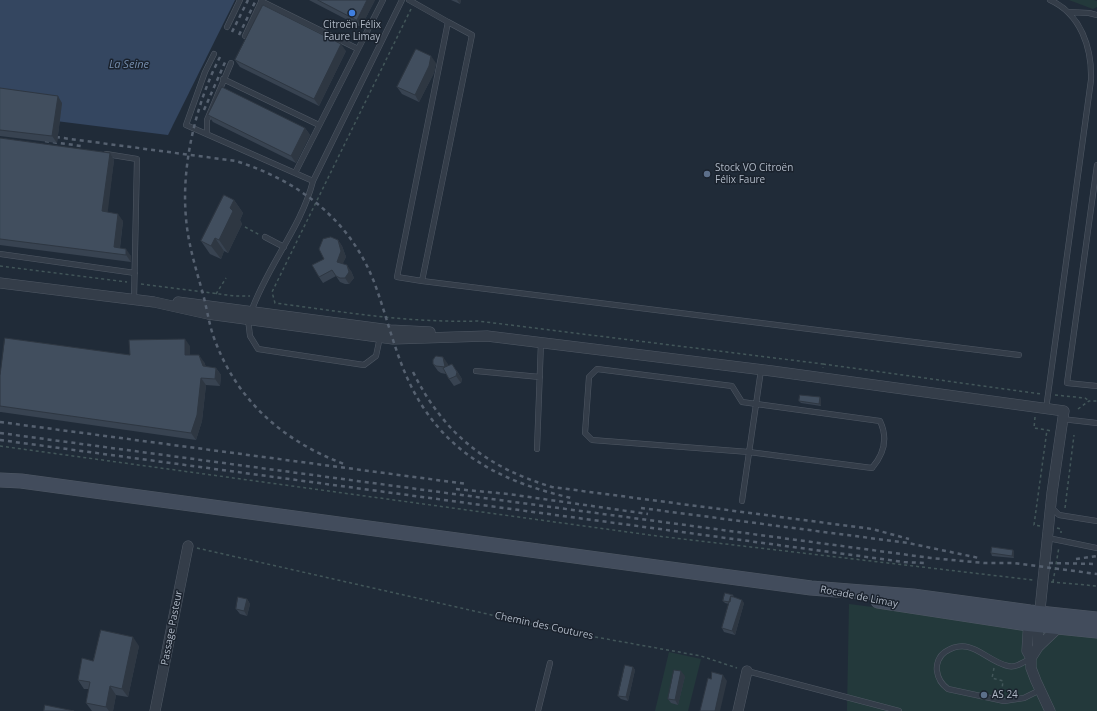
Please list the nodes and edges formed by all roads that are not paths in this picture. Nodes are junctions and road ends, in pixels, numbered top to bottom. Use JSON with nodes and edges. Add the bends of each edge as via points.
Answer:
{"nodes":[{"id":1,"x":240,"y":0,"type":"edge"},
{"id":2,"x":383,"y":0,"type":"edge"},
{"id":3,"x":402,"y":0,"type":"edge"},
{"id":4,"x":408,"y":0,"type":"edge"},
{"id":5,"x":1050,"y":0,"type":"edge"},
{"id":6,"x":262,"y":1,"type":"edge"},
{"id":7,"x":1068,"y":12,"type":"junction"},
{"id":8,"x":1097,"y":16,"type":"edge"},
{"id":9,"x":448,"y":22,"type":"junction"},
{"id":10,"x":227,"y":27,"type":"dead end"},
{"id":11,"x":244,"y":36,"type":"dead end"},
{"id":12,"x":358,"y":49,"type":"junction"},
{"id":13,"x":214,"y":54,"type":"dead end"},
{"id":14,"x":231,"y":63,"type":"dead end"},
{"id":15,"x":1094,"y":63,"type":"edge"},
{"id":16,"x":223,"y":79,"type":"junction"},
{"id":17,"x":319,"y":125,"type":"junction"},
{"id":18,"x":207,"y":133,"type":"junction"},
{"id":19,"x":99,"y":154,"type":"edge"},
{"id":20,"x":1097,"y":165,"type":"edge"},
{"id":21,"x":295,"y":172,"type":"junction"},
{"id":22,"x":313,"y":181,"type":"junction"},
{"id":23,"x":264,"y":237,"type":"road end"},
{"id":24,"x":284,"y":247,"type":"junction"},
{"id":25,"x":0,"y":254,"type":"edge"},
{"id":26,"x":135,"y":274,"type":"junction"},
{"id":27,"x":422,"y":281,"type":"junction"},
{"id":28,"x":0,"y":282,"type":"edge"},
{"id":29,"x":134,"y":300,"type":"junction"},
{"id":30,"x":250,"y":315,"type":"junction"},
{"id":31,"x":461,"y":336,"type":"junction"},
{"id":32,"x":380,"y":337,"type":"junction"},
{"id":33,"x":541,"y":342,"type":"junction"},
{"id":34,"x":1019,"y":355,"type":"dead end"},
{"id":35,"x":762,"y":370,"type":"junction"},
{"id":36,"x":476,"y":371,"type":"dead end"},
{"id":37,"x":540,"y":377,"type":"junction"},
{"id":38,"x":1097,"y":386,"type":"edge"},
{"id":39,"x":756,"y":405,"type":"junction"},
{"id":40,"x":1046,"y":409,"type":"junction"},
{"id":41,"x":1062,"y":419,"type":"junction"},
{"id":42,"x":1097,"y":423,"type":"edge"},
{"id":43,"x":537,"y":449,"type":"dead end"},
{"id":44,"x":749,"y":452,"type":"junction"},
{"id":45,"x":0,"y":480,"type":"edge"},
{"id":46,"x":742,"y":501,"type":"dead end"},
{"id":47,"x":1050,"y":505,"type":"junction"},
{"id":48,"x":1097,"y":522,"type":"edge"},
{"id":49,"x":1048,"y":538,"type":"junction"},
{"id":50,"x":188,"y":546,"type":"road end"},
{"id":51,"x":1097,"y":548,"type":"edge"},
{"id":52,"x":1034,"y":619,"type":"junction"},
{"id":53,"x":1097,"y":619,"type":"edge"},
{"id":54,"x":1059,"y":627,"type":"junction"},
{"id":55,"x":1097,"y":631,"type":"edge"},
{"id":56,"x":1038,"y":647,"type":"junction"},
{"id":57,"x":1031,"y":658,"type":"junction"},
{"id":58,"x":550,"y":663,"type":"dead end"},
{"id":59,"x":747,"y":672,"type":"joint"},
{"id":60,"x":1040,"y":690,"type":"junction"},
{"id":61,"x":155,"y":711,"type":"edge"},
{"id":62,"x":538,"y":711,"type":"edge"},
{"id":63,"x":738,"y":711,"type":"edge"},
{"id":64,"x":899,"y":711,"type":"edge"},
{"id":65,"x":1050,"y":711,"type":"edge"}],
"edges":[{"from":1,"to":10,"type":"lane"},
{"from":2,"to":12,"type":"lane"},
{"from":3,"to":22,"type":"lane"},
{"from":4,"to":9,"type":"lane"},
{"from":5,"to":7,"type":"lane"},
{"from":6,"to":11,"type":"lane"},
{"from":6,"to":12,"type":"lane"},
{"from":7,"to":8,"type":"lane","via":[[1090,13]]},
{"from":7,"to":15,"type":"lane","via":[[1080,28]]},
{"from":9,"to":27,"type":"lane","via":[[472,35]]},
{"from":9,"to":27,"type":"lane","via":[[397,277]]},
{"from":12,"to":17,"type":"lane"},
{"from":13,"to":18,"type":"lane","via":[[186,125]]},
{"from":14,"to":16,"type":"lane"},
{"from":15,"to":40,"type":"lane"},
{"from":16,"to":17,"type":"lane"},
{"from":16,"to":18,"type":"lane","via":[[207,120]]},
{"from":17,"to":21,"type":"lane"},
{"from":18,"to":21,"type":"lane"},
{"from":19,"to":26,"type":"lane","via":[[137,159]]},
{"from":20,"to":38,"type":"lane","via":[[1067,383]]},
{"from":21,"to":22,"type":"lane"},
{"from":22,"to":24,"type":"lane","via":[[306,203]]},
{"from":23,"to":24,"type":"lane"},
{"from":24,"to":30,"type":"lane","via":[[262,286]]},
{"from":25,"to":26,"type":"lane"},
{"from":26,"to":29,"type":"lane"},
{"from":27,"to":34,"type":"lane"},
{"from":28,"to":29,"type":"street"},
{"from":29,"to":30,"type":"street","via":[[188,310]]},
{"from":30,"to":31,"type":"street"},
{"from":30,"to":32,"type":"street"},
{"from":30,"to":32,"type":"lane","via":[[250,336],[258,349],[364,365],[376,356]]},
{"from":31,"to":32,"type":"street","via":[[422,339]]},
{"from":31,"to":33,"type":"street"},
{"from":33,"to":35,"type":"street"},
{"from":33,"to":37,"type":"lane"},
{"from":35,"to":39,"type":"lane"},
{"from":35,"to":40,"type":"street"},
{"from":36,"to":37,"type":"lane"},
{"from":37,"to":43,"type":"lane"},
{"from":39,"to":44,"type":"lane"},
{"from":39,"to":44,"type":"lane","via":[[880,421],[885,432],[881,458],[872,468]]},
{"from":39,"to":44,"type":"lane","via":[[742,402],[732,386],[597,369],[589,377],[585,433],[592,440]]},
{"from":40,"to":41,"type":"street","via":[[1064,411]]},
{"from":41,"to":42,"type":"lane"},
{"from":41,"to":47,"type":"street"},
{"from":44,"to":46,"type":"lane"},
{"from":45,"to":52,"type":"main road","name":"Rocade de Limay","via":[[811,588],[914,608]]},
{"from":47,"to":48,"type":"lane","via":[[1054,512],[1064,516]]},
{"from":47,"to":49,"type":"street"},
{"from":49,"to":51,"type":"lane"},
{"from":49,"to":52,"type":"street","via":[[1048,582]]},
{"from":50,"to":61,"type":"street","name":"Passage Pasteur"},
{"from":52,"to":53,"type":"main road","name":"Rocade de Limay"},
{"from":52,"to":54,"type":"main road","name":"Rocade de Limay"},
{"from":52,"to":56,"type":"street"},
{"from":52,"to":57,"type":"street","via":[[1026,651]]},
{"from":54,"to":55,"type":"main road","name":"Rocade de Limay"},
{"from":54,"to":56,"type":"street"},
{"from":56,"to":57,"type":"street"},
{"from":57,"to":60,"type":"street","via":[[1031,668]]},
{"from":57,"to":60,"type":"lane","via":[[1016,666],[1008,666],[984,652],[960,646],[943,653],[937,669],[942,684],[948,689],[1004,701],[1024,698]]},
{"from":58,"to":62,"type":"lane"},
{"from":59,"to":63,"type":"street"},
{"from":59,"to":64,"type":"lane"},
{"from":60,"to":65,"type":"street"}]}
